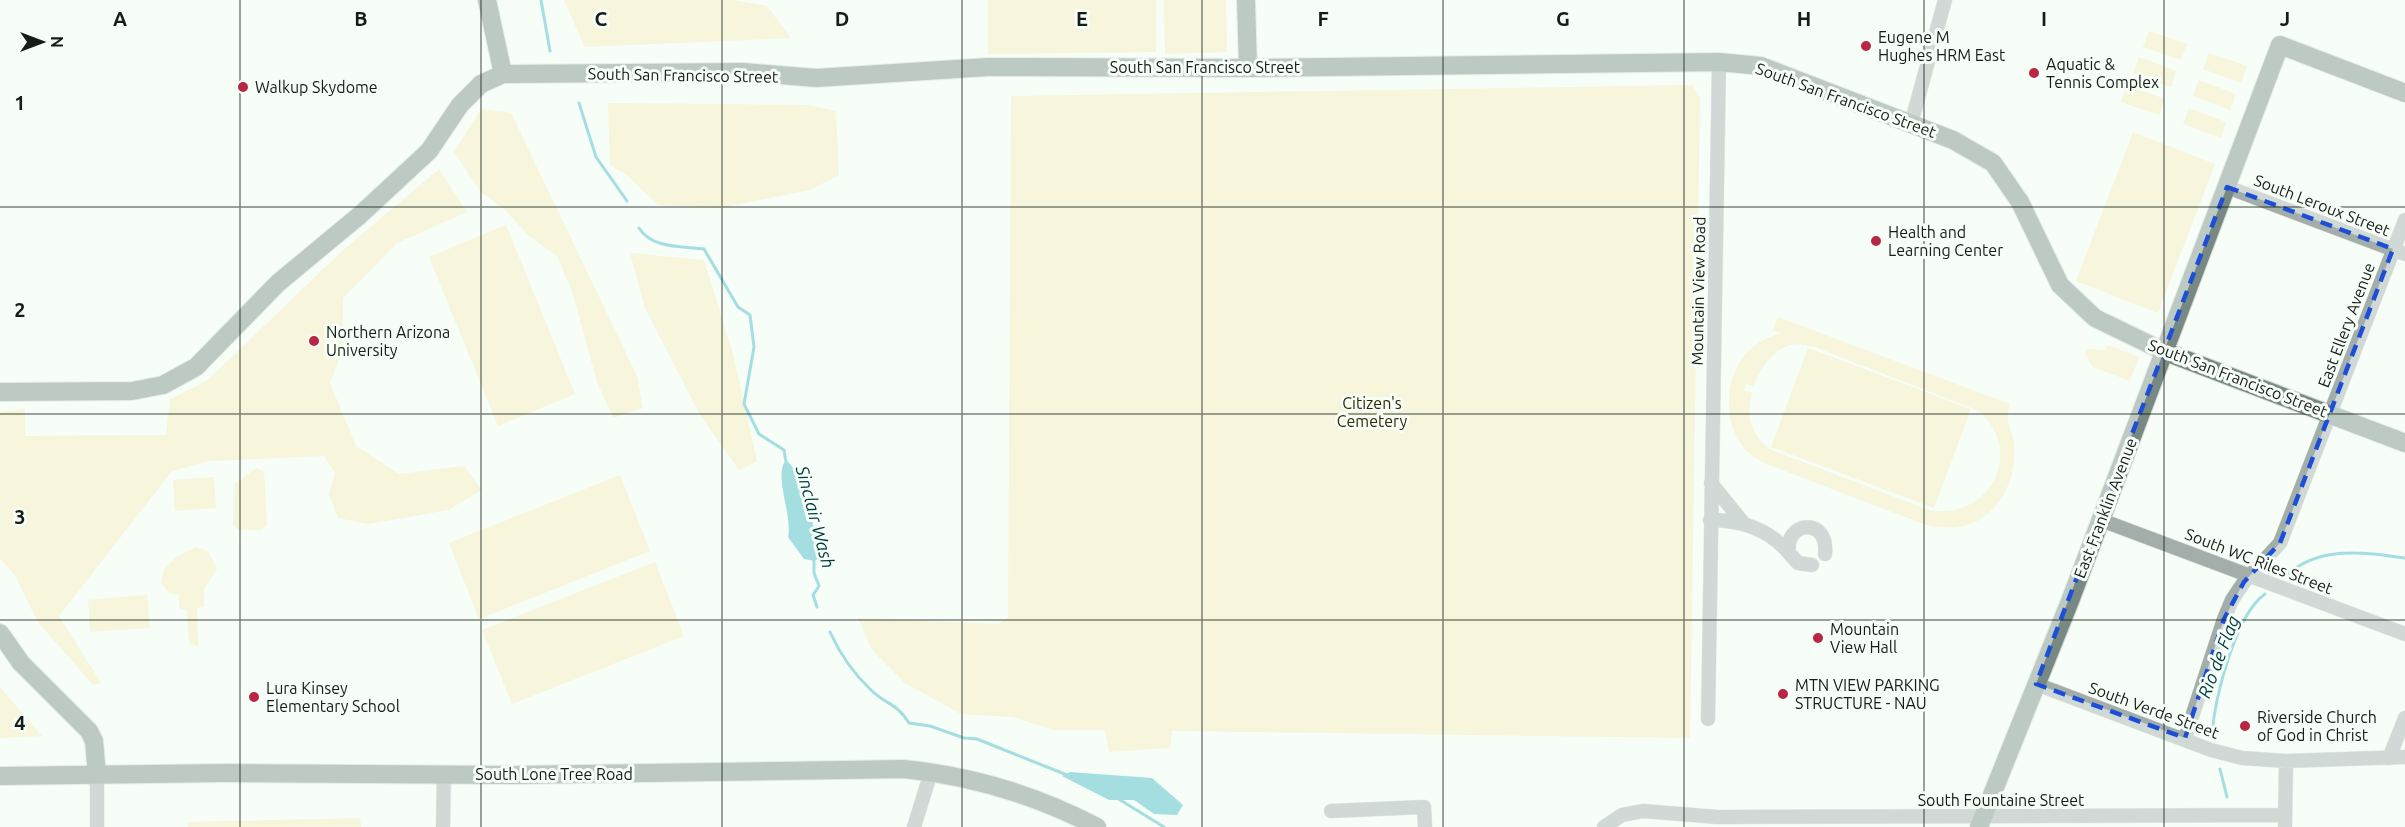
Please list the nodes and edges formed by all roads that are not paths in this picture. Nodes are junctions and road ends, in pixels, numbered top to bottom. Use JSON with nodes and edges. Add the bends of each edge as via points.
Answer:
{"nodes":[{"id":1,"x":487,"y":0,"type":"edge"},
{"id":2,"x":1246,"y":0,"type":"edge"},
{"id":3,"x":1945,"y":0,"type":"edge"},
{"id":4,"x":1719,"y":62,"type":"junction"},
{"id":5,"x":1248,"y":68,"type":"junction"},
{"id":6,"x":503,"y":74,"type":"junction"},
{"id":7,"x":2405,"y":93,"type":"edge"},
{"id":8,"x":1911,"y":124,"type":"junction"},
{"id":9,"x":2227,"y":187,"type":"junction"},
{"id":10,"x":2405,"y":220,"type":"edge"},
{"id":11,"x":2399,"y":252,"type":"edge"},
{"id":12,"x":2163,"y":351,"type":"junction"},
{"id":13,"x":0,"y":392,"type":"edge"},
{"id":14,"x":2330,"y":414,"type":"junction"},
{"id":15,"x":2405,"y":443,"type":"edge"},
{"id":16,"x":1711,"y":483,"type":"junction"},
{"id":17,"x":1710,"y":520,"type":"junction"},
{"id":18,"x":2101,"y":520,"type":"junction"},
{"id":19,"x":1744,"y":524,"type":"junction"},
{"id":20,"x":1795,"y":531,"type":"junction"},
{"id":21,"x":1776,"y":537,"type":"junction"},
{"id":22,"x":1789,"y":553,"type":"junction"},
{"id":23,"x":1825,"y":554,"type":"dead end"},
{"id":24,"x":1812,"y":565,"type":"dead end"},
{"id":25,"x":2250,"y":576,"type":"junction"},
{"id":26,"x":0,"y":633,"type":"edge"},
{"id":27,"x":2405,"y":634,"type":"edge"},
{"id":28,"x":2036,"y":684,"type":"junction"},
{"id":29,"x":2405,"y":718,"type":"edge"},
{"id":30,"x":1708,"y":719,"type":"dead end"},
{"id":31,"x":2186,"y":738,"type":"junction"},
{"id":32,"x":2405,"y":757,"type":"edge"},
{"id":33,"x":2389,"y":758,"type":"junction"},
{"id":34,"x":2286,"y":761,"type":"junction"},
{"id":35,"x":931,"y":772,"type":"junction"},
{"id":36,"x":97,"y":774,"type":"junction"},
{"id":37,"x":444,"y":774,"type":"junction"},
{"id":38,"x":0,"y":776,"type":"edge"},
{"id":39,"x":1331,"y":811,"type":"dead end"},
{"id":40,"x":2285,"y":821,"type":"edge"},
{"id":41,"x":1717,"y":822,"type":"edge"},
{"id":42,"x":1980,"y":822,"type":"edge"},
{"id":43,"x":97,"y":827,"type":"edge"},
{"id":44,"x":443,"y":827,"type":"edge"},
{"id":45,"x":914,"y":827,"type":"edge"},
{"id":46,"x":1097,"y":827,"type":"edge"},
{"id":47,"x":1425,"y":827,"type":"edge"},
{"id":48,"x":1604,"y":827,"type":"edge"}],
"edges":[{"from":1,"to":6,"type":"street"},
{"from":2,"to":5,"type":"street"},
{"from":3,"to":8,"type":"street"},
{"from":4,"to":5,"type":"street","name":"South San Francisco Street"},
{"from":4,"to":8,"type":"street","name":"South San Francisco Street","via":[[1761,66]]},
{"from":4,"to":16,"type":"street","name":"Mountain View Road"},
{"from":5,"to":6,"type":"street","name":"South San Francisco Street","via":[[988,67],[816,78],[743,72]]},
{"from":6,"to":13,"type":"street","name":"South San Francisco Street","via":[[481,84],[460,105],[429,152],[278,284],[196,367],[163,385],[132,391]]},
{"from":7,"to":9,"type":"street","name":"East Franklin Avenue","via":[[2280,45]]},
{"from":8,"to":12,"type":"street","name":"South San Francisco Street","via":[[1953,140],[1993,163],[2020,202],[2051,272],[2067,294],[2096,318]]},
{"from":9,"to":11,"type":"street","name":"South Leroux Street"},
{"from":9,"to":12,"type":"street","name":"East Franklin Avenue"},
{"from":10,"to":11,"type":"street","name":"East Ellery Avenue"},
{"from":11,"to":14,"type":"street","name":"East Ellery Avenue"},
{"from":12,"to":14,"type":"street","name":"South San Francisco Street"},
{"from":12,"to":18,"type":"street","name":"East Franklin Avenue"},
{"from":14,"to":15,"type":"street","name":"South San Francisco Street"},
{"from":14,"to":25,"type":"street","name":"East Ellery Avenue","via":[[2280,543]]},
{"from":16,"to":17,"type":"street","name":"Mountain View Road"},
{"from":16,"to":19,"type":"street"},
{"from":17,"to":19,"type":"street"},
{"from":17,"to":30,"type":"street","name":"Mountain View Road"},
{"from":18,"to":25,"type":"street","name":"South WC Riles Street"},
{"from":18,"to":28,"type":"street","name":"East Franklin Avenue"},
{"from":19,"to":21,"type":"street"},
{"from":20,"to":21,"type":"street"},
{"from":20,"to":22,"type":"street","via":[[1789,540]]},
{"from":20,"to":23,"type":"street","via":[[1807,527],[1819,531],[1826,542]]},
{"from":21,"to":22,"type":"street"},
{"from":22,"to":24,"type":"street","via":[[1798,563]]},
{"from":25,"to":27,"type":"street","name":"South WC Riles Street"},
{"from":25,"to":31,"type":"street","name":"East Ellery Avenue","via":[[2224,619]]},
{"from":26,"to":36,"type":"street","via":[[21,663],[89,731],[94,741]]},
{"from":28,"to":31,"type":"street","name":"South Verde Street"},
{"from":28,"to":42,"type":"street","name":"East Franklin Avenue"},
{"from":29,"to":33,"type":"street"},
{"from":31,"to":34,"type":"street","name":"South Verde Street","via":[[2242,758]]},
{"from":32,"to":33,"type":"street","name":"South Verde Street"},
{"from":33,"to":34,"type":"street","name":"South Verde Street"},
{"from":34,"to":40,"type":"street"},
{"from":35,"to":37,"type":"street","name":"South Lone Tree Road","via":[[904,769]]},
{"from":35,"to":45,"type":"street"},
{"from":35,"to":46,"type":"street","name":"South Lone Tree Road","via":[[1008,789]]},
{"from":36,"to":37,"type":"street","name":"South Lone Tree Road"},
{"from":36,"to":38,"type":"street","name":"South Lone Tree Road"},
{"from":36,"to":43,"type":"street"},
{"from":37,"to":44,"type":"street"},
{"from":39,"to":47,"type":"street","via":[[1424,807]]},
{"from":40,"to":42,"type":"street","name":"South Fountaine Street"},
{"from":41,"to":42,"type":"street","name":"South Fountaine Street"},
{"from":41,"to":48,"type":"street","name":"South Fountaine Street","via":[[1643,812],[1622,815]]}]}
